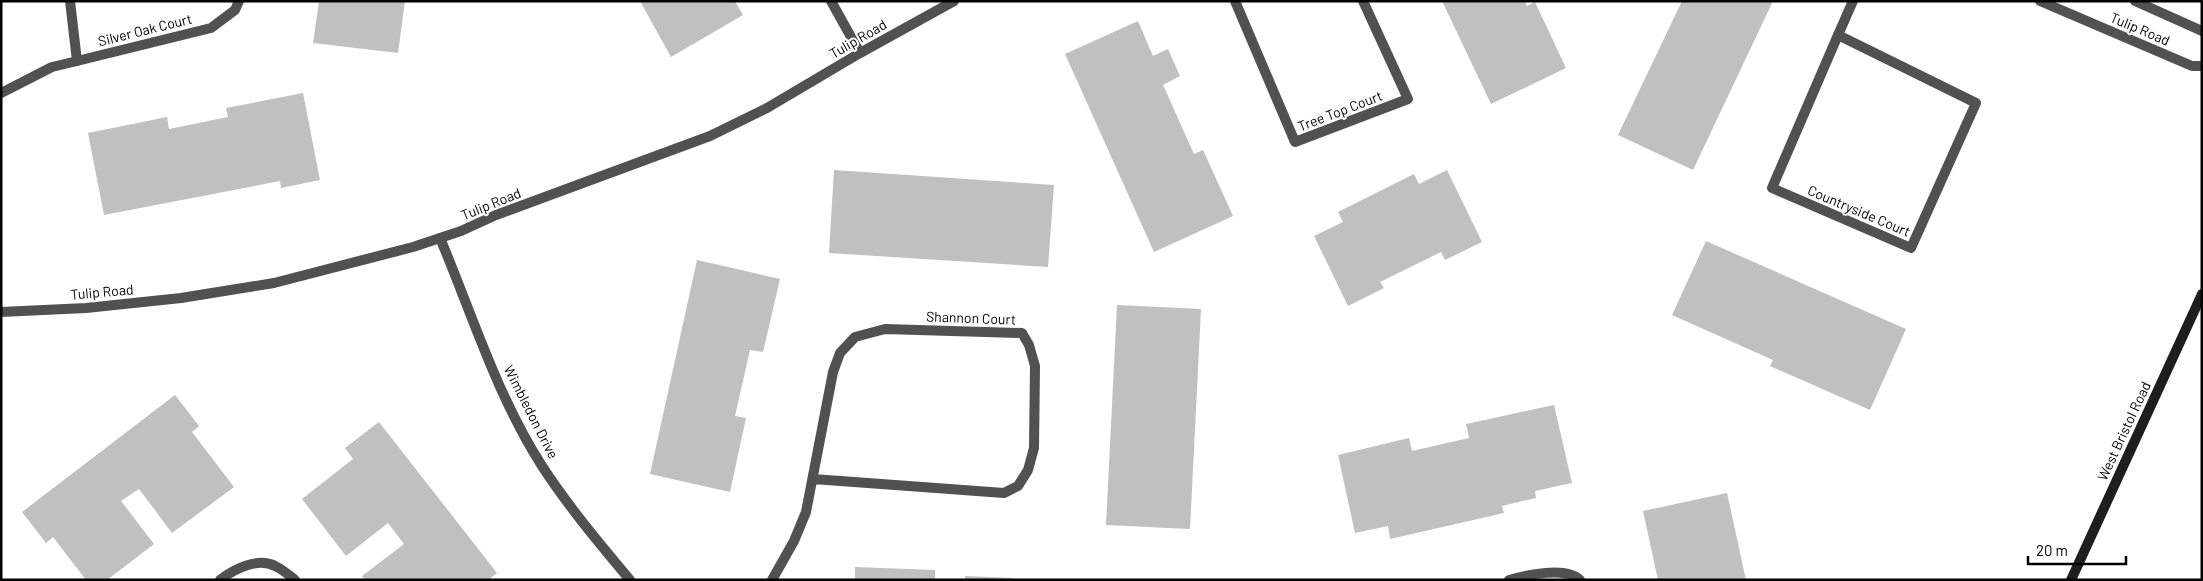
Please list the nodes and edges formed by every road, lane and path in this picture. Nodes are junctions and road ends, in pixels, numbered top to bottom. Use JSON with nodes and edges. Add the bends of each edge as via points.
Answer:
{"nodes":[{"id":1,"x":70,"y":1,"type":"edge"},
{"id":2,"x":238,"y":1,"type":"edge"},
{"id":3,"x":831,"y":1,"type":"edge"},
{"id":4,"x":954,"y":1,"type":"edge"},
{"id":5,"x":1235,"y":1,"type":"edge"},
{"id":6,"x":1363,"y":1,"type":"edge"},
{"id":7,"x":1853,"y":1,"type":"edge"},
{"id":8,"x":2040,"y":1,"type":"edge"},
{"id":9,"x":2134,"y":1,"type":"edge"},
{"id":10,"x":2202,"y":31,"type":"edge"},
{"id":11,"x":1838,"y":35,"type":"junction"},
{"id":12,"x":860,"y":53,"type":"junction"},
{"id":13,"x":76,"y":61,"type":"junction"},
{"id":14,"x":2202,"y":66,"type":"edge"},
{"id":15,"x":1,"y":93,"type":"edge"},
{"id":16,"x":440,"y":238,"type":"junction"},
{"id":17,"x":2202,"y":294,"type":"edge"},
{"id":18,"x":1,"y":312,"type":"edge"},
{"id":19,"x":813,"y":479,"type":"junction"},
{"id":20,"x":220,"y":580,"type":"edge"},
{"id":21,"x":295,"y":580,"type":"edge"},
{"id":22,"x":630,"y":580,"type":"edge"},
{"id":23,"x":772,"y":580,"type":"edge"},
{"id":24,"x":1509,"y":580,"type":"edge"},
{"id":25,"x":1580,"y":580,"type":"edge"},
{"id":26,"x":2071,"y":580,"type":"edge"}],
"edges":[{"from":1,"to":13,"type":"street"},
{"from":2,"to":13,"type":"street","name":"Silver Oak Court","via":[[235,10],[211,28]]},
{"from":3,"to":12,"type":"street"},
{"from":4,"to":12,"type":"street","name":"Tulip Road"},
{"from":5,"to":6,"type":"street","name":"Tree Top Court","via":[[1294,142],[1408,99]]},
{"from":7,"to":11,"type":"street","name":"Countryside Court"},
{"from":8,"to":14,"type":"street","name":"Tulip Road","via":[[2192,66]]},
{"from":9,"to":10,"type":"street","name":"Tulip Road"},
{"from":11,"to":11,"type":"street","name":"Countryside Court","via":[[1976,103],[1911,248],[1772,188]]},
{"from":12,"to":16,"type":"street","name":"Tulip Road","via":[[768,108],[710,136]]},
{"from":13,"to":15,"type":"street","name":"Silver Oak Court","via":[[52,67]]},
{"from":16,"to":18,"type":"street","name":"Tulip Road","via":[[274,284],[86,308]]},
{"from":16,"to":22,"type":"street","name":"Wimbledon Drive","via":[[482,345],[542,465]]},
{"from":17,"to":26,"type":"main road","name":"West Bristol Road"},
{"from":19,"to":19,"type":"street","name":"Shannon Court","via":[[833,372],[840,354],[855,337],[885,329],[1022,333],[1036,366],[1034,448],[1028,470],[1018,486],[1004,493]]},
{"from":19,"to":23,"type":"street","name":"Shannon Court","via":[[806,512]]},
{"from":20,"to":21,"type":"street","via":[[253,563],[274,565]]},
{"from":24,"to":25,"type":"street","via":[[1558,573],[1575,575]]}]}
